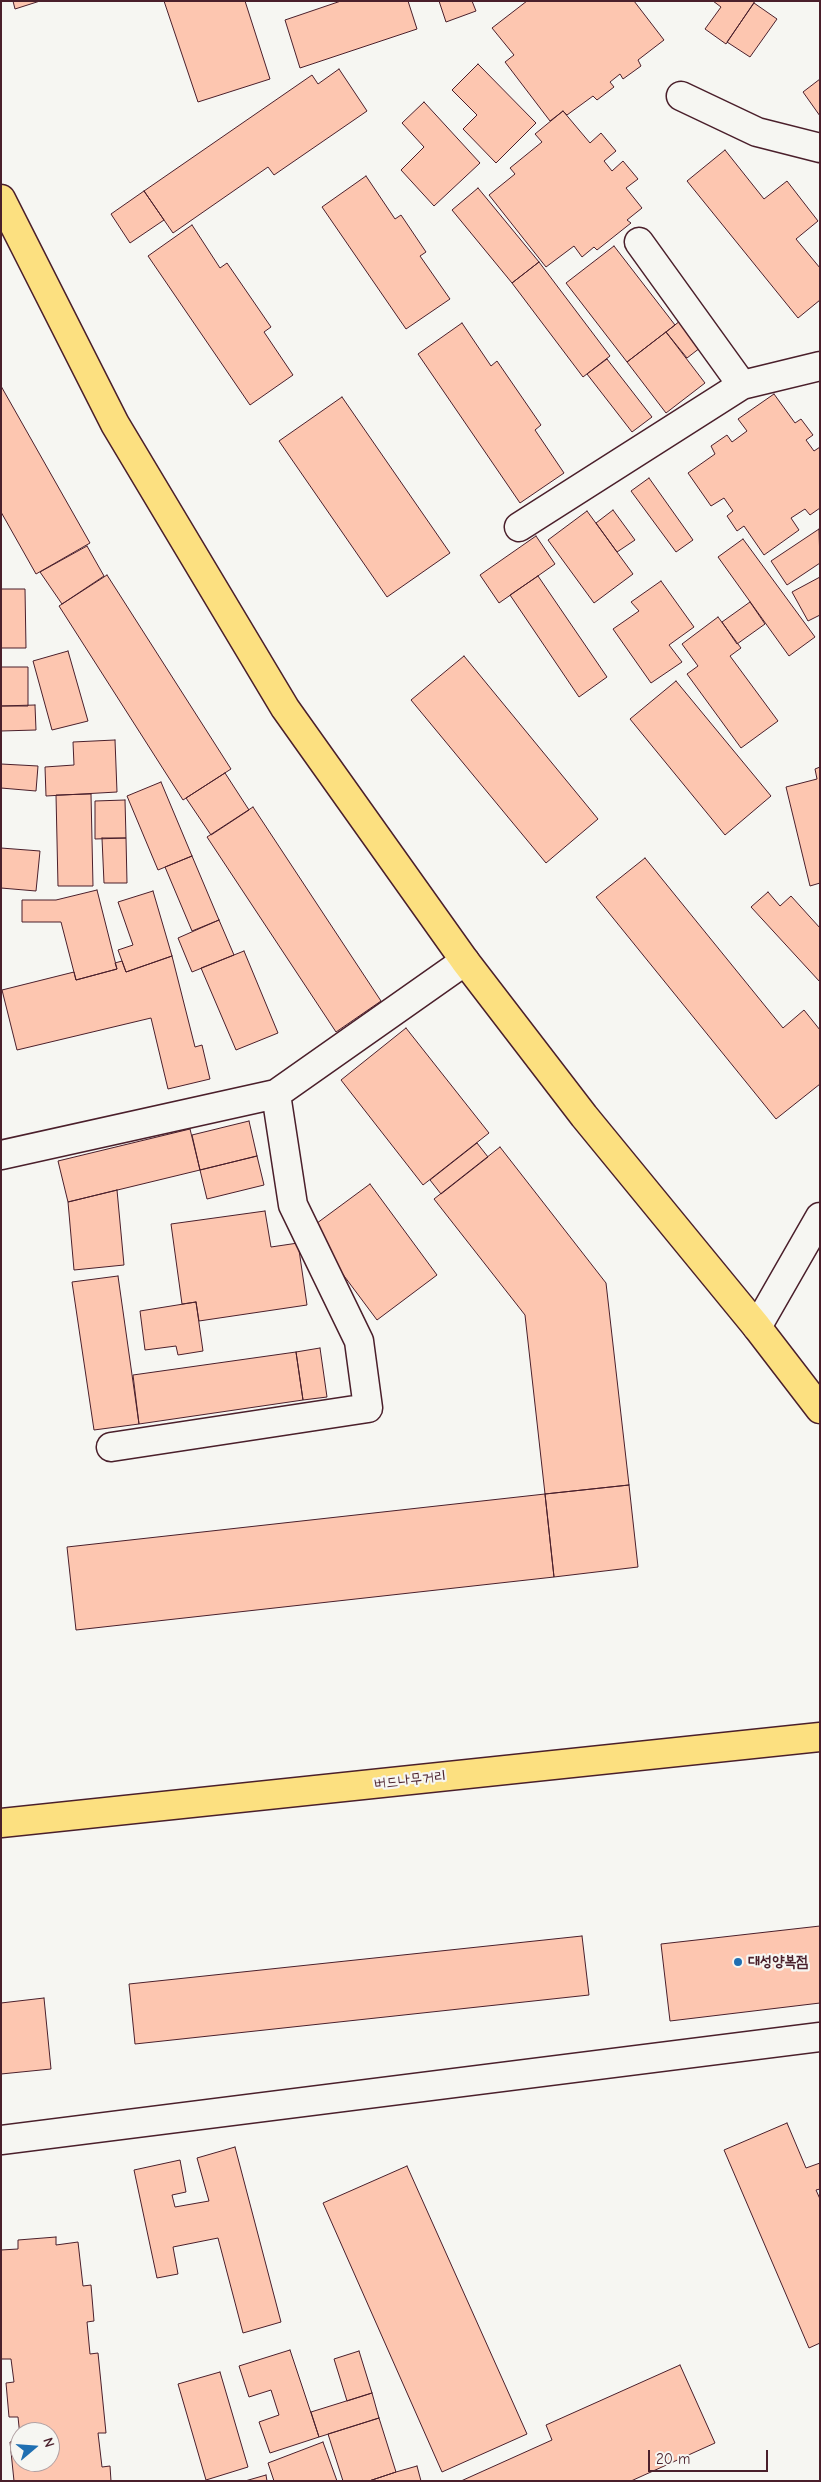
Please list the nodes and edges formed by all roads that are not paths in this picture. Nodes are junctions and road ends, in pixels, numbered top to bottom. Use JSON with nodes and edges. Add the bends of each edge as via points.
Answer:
{"nodes":[{"id":1,"x":682,"y":96,"type":"dead end"},
{"id":2,"x":820,"y":148,"type":"edge"},
{"id":3,"x":1,"y":199,"type":"edge"},
{"id":4,"x":639,"y":242,"type":"dead end"},
{"id":5,"x":820,"y":366,"type":"edge"},
{"id":6,"x":742,"y":385,"type":"junction"},
{"id":7,"x":519,"y":527,"type":"dead end"},
{"id":8,"x":465,"y":961,"type":"junction"},
{"id":9,"x":276,"y":1094,"type":"junction"},
{"id":10,"x":1,"y":1155,"type":"edge"},
{"id":11,"x":820,"y":1217,"type":"edge"},
{"id":12,"x":757,"y":1327,"type":"junction"},
{"id":13,"x":820,"y":1409,"type":"edge"},
{"id":14,"x":111,"y":1447,"type":"dead end"},
{"id":15,"x":820,"y":1737,"type":"edge"},
{"id":16,"x":1,"y":1823,"type":"edge"},
{"id":17,"x":820,"y":2037,"type":"edge"},
{"id":18,"x":1,"y":2140,"type":"edge"}],
"edges":[{"from":1,"to":2,"type":"street","via":[[757,132]]},
{"from":3,"to":8,"type":"main road","via":[[115,424],[285,708]]},
{"from":4,"to":6,"type":"street"},
{"from":5,"to":6,"type":"street"},
{"from":6,"to":7,"type":"street"},
{"from":8,"to":9,"type":"street"},
{"from":8,"to":12,"type":"main road","via":[[584,1116]]},
{"from":9,"to":10,"type":"street"},
{"from":9,"to":14,"type":"street","via":[[293,1205],[359,1341],[368,1408]]},
{"from":11,"to":12,"type":"street"},
{"from":12,"to":13,"type":"main road"},
{"from":15,"to":16,"type":"main road","name":"버드나무거리"},
{"from":17,"to":18,"type":"street"}]}
